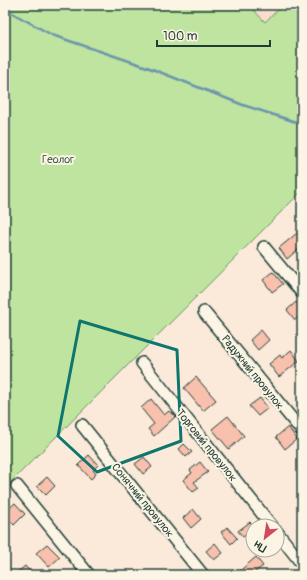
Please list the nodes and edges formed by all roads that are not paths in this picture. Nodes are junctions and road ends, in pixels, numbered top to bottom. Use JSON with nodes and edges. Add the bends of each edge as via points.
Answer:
{"nodes":[{"id":1,"x":264,"y":247,"type":"dead end"},
{"id":2,"x":302,"y":293,"type":"edge"},
{"id":3,"x":204,"y":312,"type":"dead end"},
{"id":4,"x":142,"y":363,"type":"dead end"},
{"id":5,"x":82,"y":425,"type":"dead end"},
{"id":6,"x":302,"y":431,"type":"edge"},
{"id":7,"x":17,"y":486,"type":"dead end"},
{"id":8,"x":266,"y":518,"type":"edge"},
{"id":9,"x":285,"y":542,"type":"edge"},
{"id":10,"x":302,"y":564,"type":"edge"},
{"id":11,"x":88,"y":575,"type":"edge"},
{"id":12,"x":203,"y":575,"type":"edge"}],
"edges":[{"from":1,"to":2,"type":"street"},
{"from":3,"to":6,"type":"street","name":"Радужний провулок"},
{"from":4,"to":8,"type":"street","name":"Торговий провулок"},
{"from":5,"to":12,"type":"street","name":"Сонячний провулок"},
{"from":7,"to":11,"type":"street"},
{"from":9,"to":10,"type":"street"}]}
